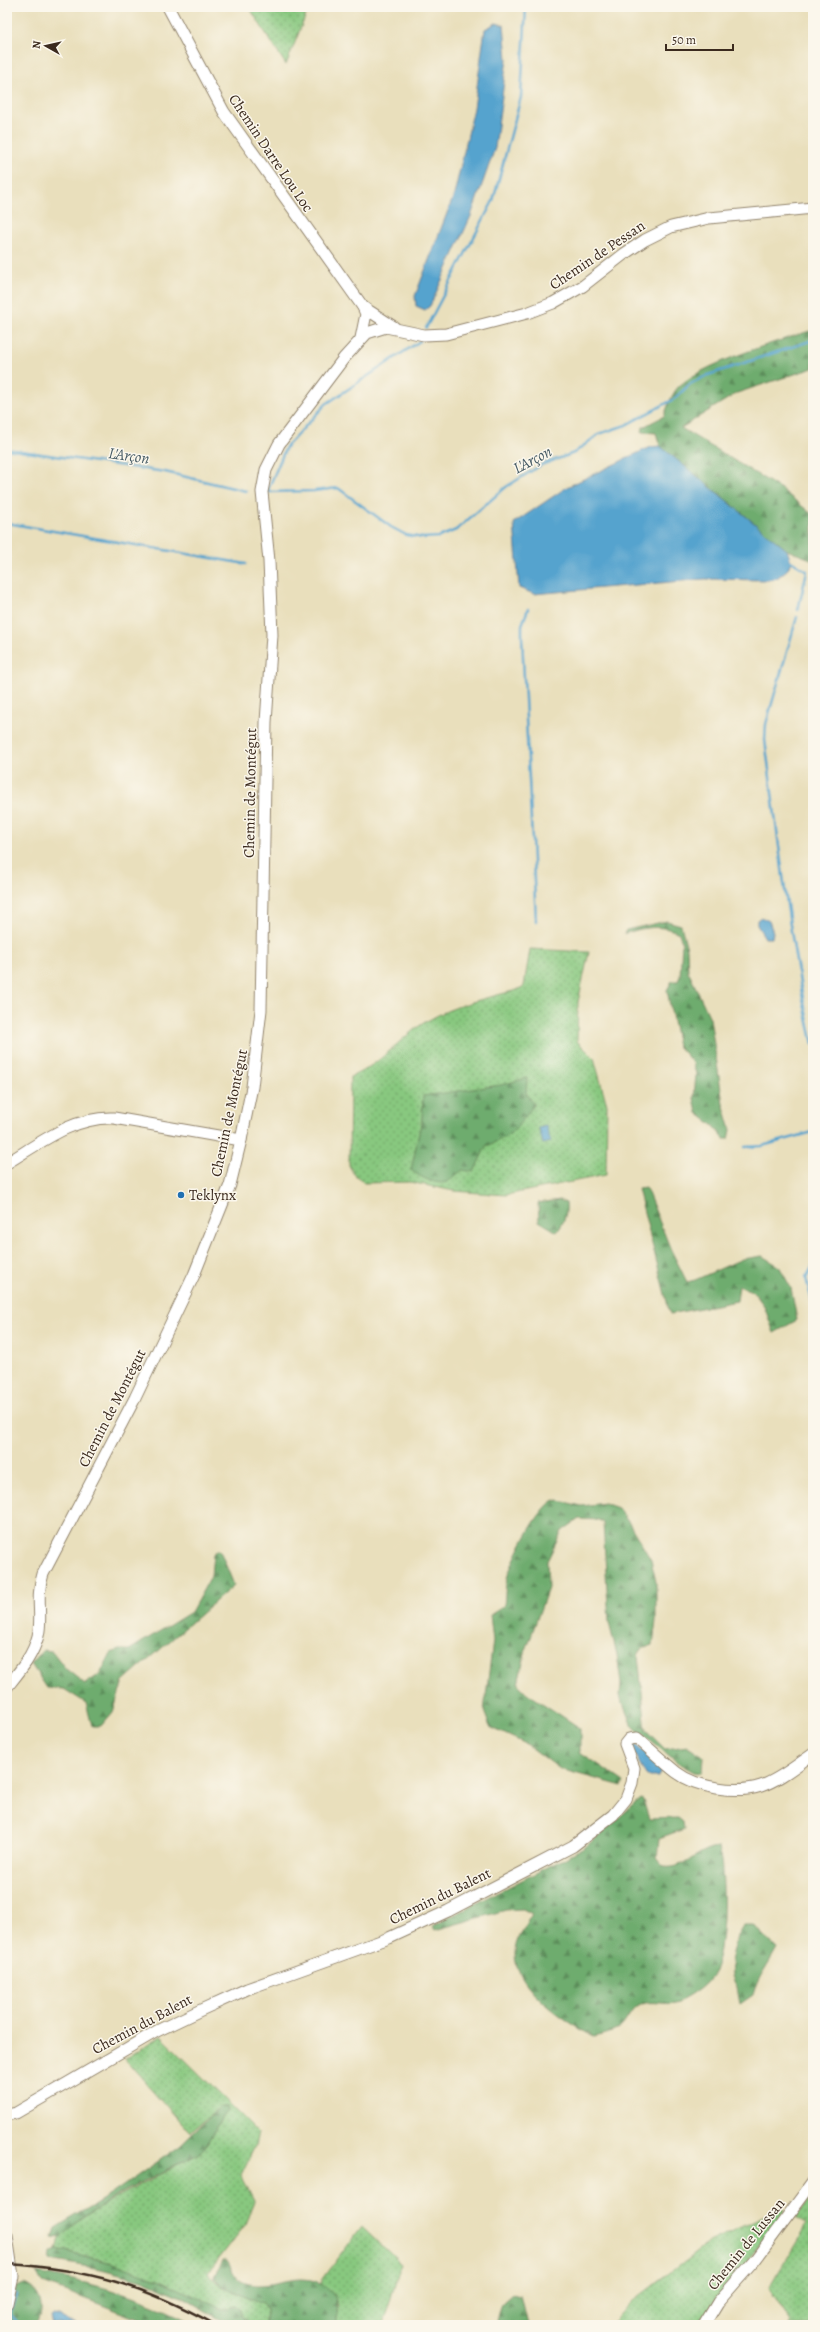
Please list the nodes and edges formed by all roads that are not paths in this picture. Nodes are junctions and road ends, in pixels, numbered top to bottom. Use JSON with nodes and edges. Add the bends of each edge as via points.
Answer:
{"nodes":[{"id":1,"x":168,"y":7,"type":"edge"},
{"id":2,"x":813,"y":208,"type":"edge"},
{"id":3,"x":363,"y":307,"type":"junction"},
{"id":4,"x":397,"y":329,"type":"junction"},
{"id":5,"x":361,"y":338,"type":"junction"},
{"id":6,"x":241,"y":1140,"type":"junction"},
{"id":7,"x":7,"y":1163,"type":"edge"},
{"id":8,"x":7,"y":1687,"type":"edge"},
{"id":9,"x":813,"y":1754,"type":"edge"},
{"id":10,"x":7,"y":2115,"type":"edge"},
{"id":11,"x":813,"y":2182,"type":"edge"},
{"id":12,"x":7,"y":2236,"type":"edge"},
{"id":13,"x":7,"y":2303,"type":"edge"},
{"id":14,"x":704,"y":2325,"type":"edge"}],
"edges":[{"from":1,"to":3,"type":"street","name":"Chemin Darre Lou Loc","via":[[194,60],[231,124]]},
{"from":2,"to":4,"type":"street","name":"Chemin de Pessan","via":[[709,218],[676,226],[645,240],[583,286],[553,303],[527,313],[446,334],[424,335]]},
{"from":3,"to":4,"type":"street","name":"Chemin Darre Lou Loc"},
{"from":3,"to":5,"type":"street","via":[[366,314]]},
{"from":4,"to":5,"type":"street","name":"Chemin de Pessan","via":[[377,329],[367,332]]},
{"from":5,"to":6,"type":"street","name":"Chemin de Montégut","via":[[279,444],[266,470],[262,492],[269,561],[272,635],[266,722],[261,1010],[252,1087]]},
{"from":6,"to":7,"type":"street","via":[[114,1118],[96,1118],[67,1128]]},
{"from":6,"to":8,"type":"street","name":"Chemin de Montégut","via":[[230,1185],[194,1275],[135,1398],[42,1574],[38,1589],[38,1636],[32,1652]]},
{"from":9,"to":10,"type":"street","name":"Chemin du Balent","via":[[762,1785],[731,1789],[699,1782],[677,1773],[637,1738],[632,1737],[625,1744],[634,1768],[626,1798],[613,1815],[573,1846],[448,1911],[389,1938],[247,1989],[203,2009],[157,2031],[16,2113]]},
{"from":11,"to":14,"type":"street","name":"Chemin de Lussan","via":[[755,2260],[718,2302]]},
{"from":12,"to":13,"type":"street","via":[[13,2276]]}]}
